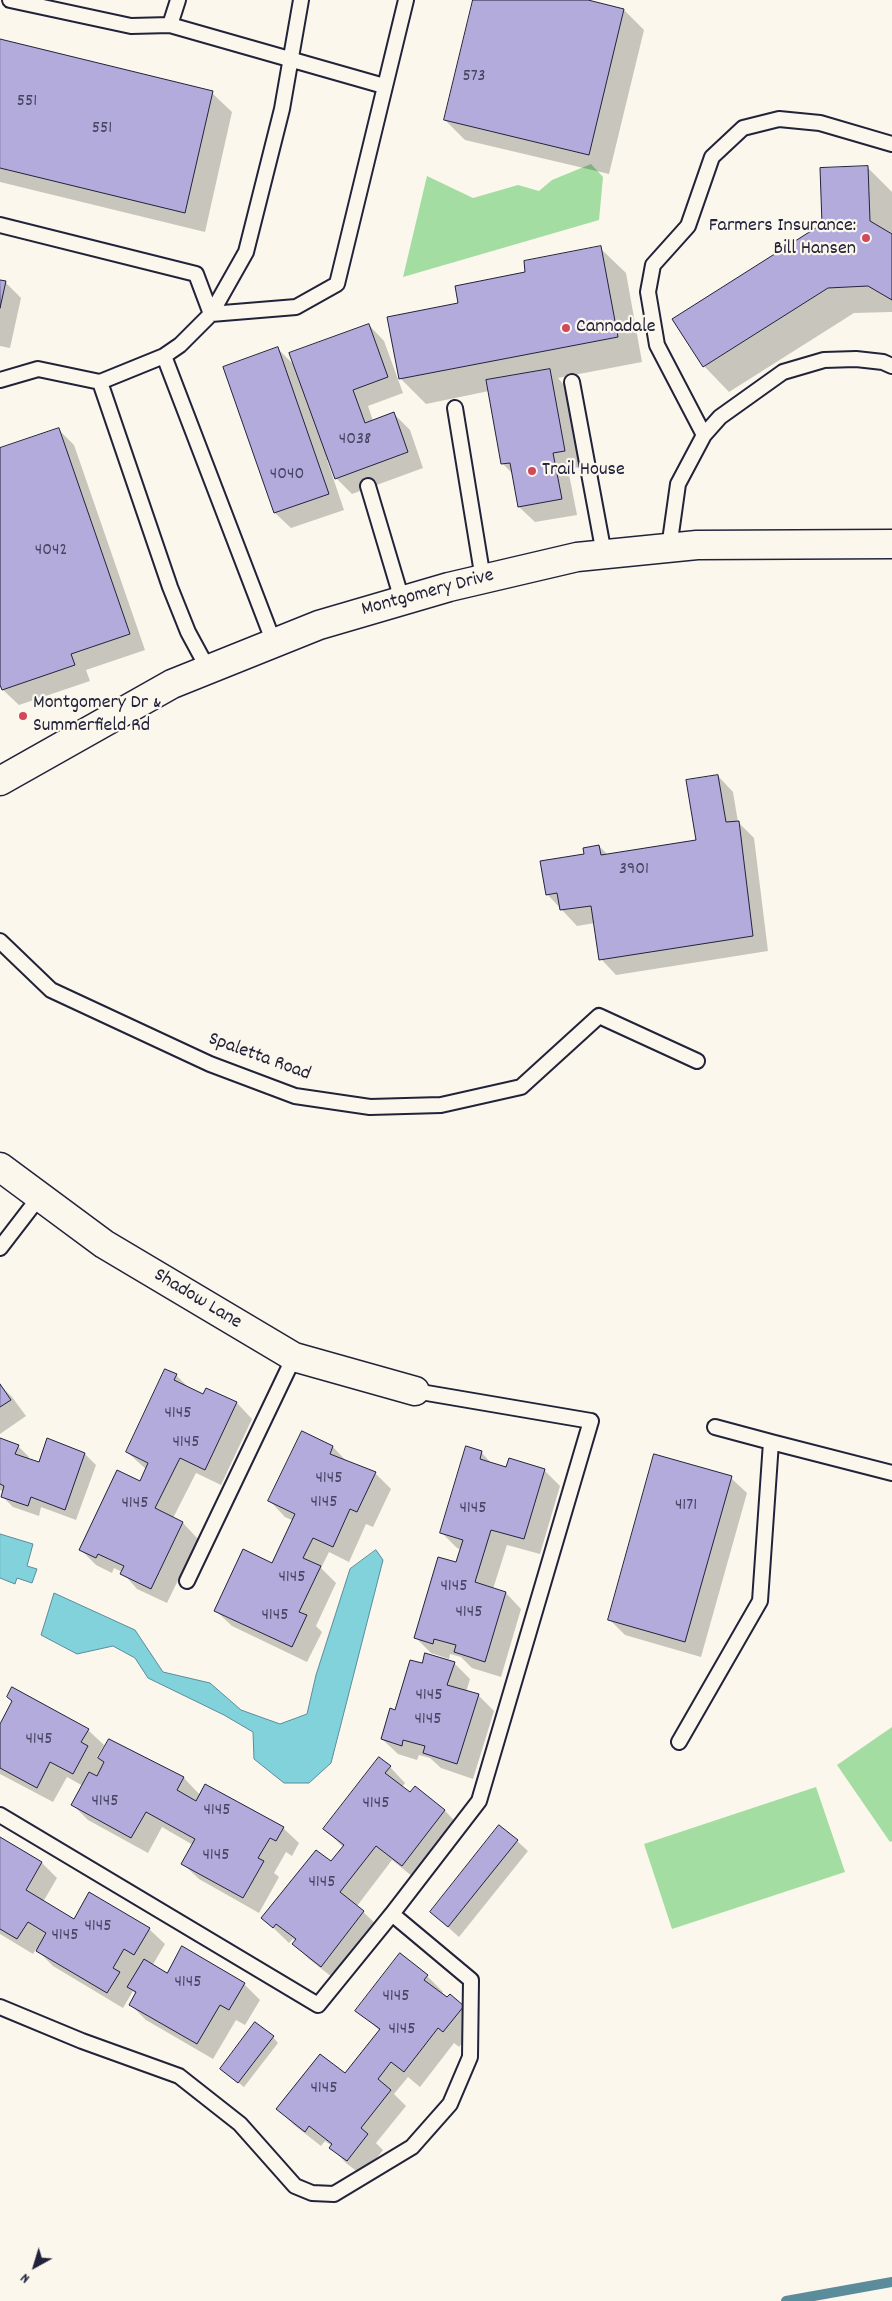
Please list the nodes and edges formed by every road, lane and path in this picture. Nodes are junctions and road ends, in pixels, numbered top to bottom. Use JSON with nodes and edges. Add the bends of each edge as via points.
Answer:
{"nodes":[{"id":1,"x":10,"y":0,"type":"edge"},
{"id":2,"x":178,"y":0,"type":"edge"},
{"id":3,"x":301,"y":0,"type":"edge"},
{"id":4,"x":406,"y":0,"type":"edge"},
{"id":5,"x":170,"y":25,"type":"junction"},
{"id":6,"x":289,"y":59,"type":"junction"},
{"id":7,"x":384,"y":86,"type":"junction"},
{"id":8,"x":892,"y":144,"type":"edge"},
{"id":9,"x":0,"y":225,"type":"edge"},
{"id":10,"x":211,"y":314,"type":"junction"},
{"id":11,"x":164,"y":356,"type":"junction"},
{"id":12,"x":892,"y":366,"type":"edge"},
{"id":13,"x":0,"y":380,"type":"edge"},
{"id":14,"x":100,"y":382,"type":"junction"},
{"id":15,"x":572,"y":382,"type":"dead end"},
{"id":16,"x":455,"y":408,"type":"dead end"},
{"id":17,"x":704,"y":436,"type":"junction"},
{"id":18,"x":368,"y":486,"type":"dead end"},
{"id":19,"x":892,"y":544,"type":"edge"},
{"id":20,"x":669,"y":548,"type":"junction"},
{"id":21,"x":604,"y":554,"type":"junction"},
{"id":22,"x":483,"y":579,"type":"junction"},
{"id":23,"x":402,"y":600,"type":"junction"},
{"id":24,"x":274,"y":643,"type":"junction"},
{"id":25,"x":208,"y":669,"type":"junction"},
{"id":26,"x":0,"y":781,"type":"edge"},
{"id":27,"x":0,"y":940,"type":"edge"},
{"id":28,"x":697,"y":1061,"type":"dead end"},
{"id":29,"x":0,"y":1168,"type":"edge"},
{"id":30,"x":40,"y":1196,"type":"junction"},
{"id":31,"x":0,"y":1248,"type":"edge"},
{"id":32,"x":294,"y":1357,"type":"junction"},
{"id":33,"x":415,"y":1391,"type":"joint"},
{"id":34,"x":715,"y":1427,"type":"dead end"},
{"id":35,"x":771,"y":1442,"type":"junction"},
{"id":36,"x":892,"y":1473,"type":"edge"},
{"id":37,"x":187,"y":1581,"type":"dead end"},
{"id":38,"x":680,"y":1742,"type":"dead end"},
{"id":39,"x":0,"y":1815,"type":"edge"},
{"id":40,"x":392,"y":1914,"type":"junction"},
{"id":41,"x":0,"y":2007,"type":"edge"}],
"edges":[{"from":1,"to":5,"type":"lane","via":[[131,26]]},
{"from":2,"to":5,"type":"lane"},
{"from":3,"to":6,"type":"lane"},
{"from":4,"to":7,"type":"lane"},
{"from":5,"to":6,"type":"lane"},
{"from":6,"to":7,"type":"lane"},
{"from":6,"to":10,"type":"lane","via":[[282,109],[246,252]]},
{"from":7,"to":10,"type":"lane","via":[[337,284],[296,307]]},
{"from":8,"to":17,"type":"lane","via":[[820,122],[780,119],[743,128],[712,156],[688,226],[653,265],[648,292],[657,345]]},
{"from":9,"to":10,"type":"lane","via":[[196,274]]},
{"from":10,"to":11,"type":"lane"},
{"from":11,"to":14,"type":"lane"},
{"from":11,"to":24,"type":"lane"},
{"from":12,"to":17,"type":"lane","via":[[856,359],[824,360],[782,372],[720,417]]},
{"from":13,"to":14,"type":"lane","via":[[38,369]]},
{"from":14,"to":25,"type":"lane","via":[[170,587],[188,632]]},
{"from":15,"to":21,"type":"lane"},
{"from":16,"to":22,"type":"lane"},
{"from":17,"to":20,"type":"lane","via":[[678,484]]},
{"from":18,"to":23,"type":"lane"},
{"from":19,"to":20,"type":"main road","name":"Montgomery Drive"},
{"from":20,"to":21,"type":"main road","name":"Montgomery Drive"},
{"from":21,"to":22,"type":"main road","name":"Montgomery Drive","via":[[577,557]]},
{"from":22,"to":23,"type":"main road","name":"Montgomery Drive"},
{"from":23,"to":24,"type":"main road","name":"Montgomery Drive","via":[[319,625]]},
{"from":24,"to":25,"type":"main road","name":"Montgomery Drive"},
{"from":25,"to":26,"type":"main road","name":"Montgomery Drive","via":[[172,684]]},
{"from":27,"to":28,"type":"lane","name":"Spaletta Road","via":[[51,990],[210,1064],[295,1096],[370,1107],[441,1105],[520,1087],[599,1016]]},
{"from":29,"to":30,"type":"main road","name":"Shadow Lane"},
{"from":30,"to":31,"type":"lane"},
{"from":30,"to":32,"type":"main road","name":"Shadow Lane","via":[[104,1244]]},
{"from":32,"to":33,"type":"main road","name":"Shadow Lane"},
{"from":32,"to":37,"type":"lane"},
{"from":33,"to":40,"type":"lane","via":[[592,1421],[479,1801]]},
{"from":34,"to":35,"type":"lane"},
{"from":35,"to":36,"type":"lane"},
{"from":35,"to":38,"type":"lane","via":[[760,1601]]},
{"from":39,"to":40,"type":"lane","via":[[318,2005]]},
{"from":40,"to":41,"type":"lane","via":[[471,1980],[470,2057],[450,2104],[412,2147],[334,2194],[312,2193],[295,2186],[240,2124],[179,2076]]}]}
